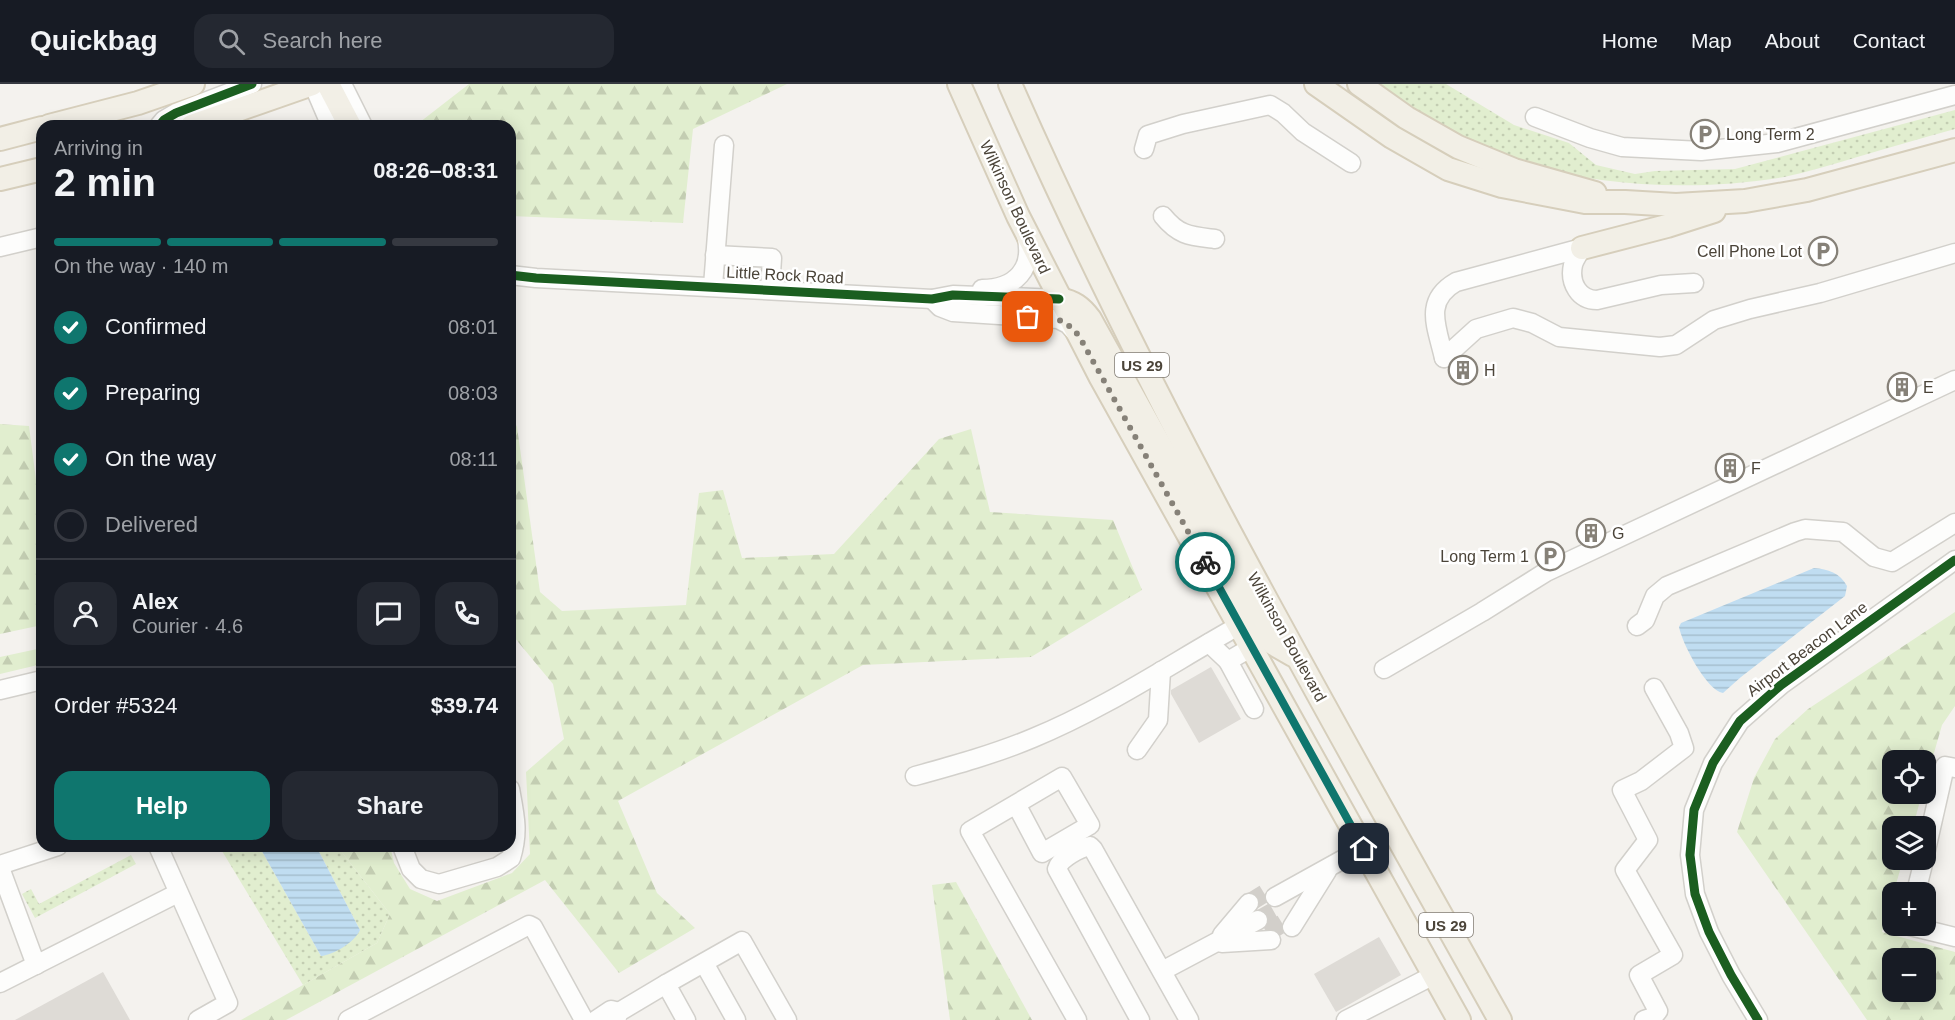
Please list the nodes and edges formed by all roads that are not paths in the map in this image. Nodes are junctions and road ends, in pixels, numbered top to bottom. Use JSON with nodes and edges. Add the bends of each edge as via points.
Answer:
{"nodes":[{"id":1,"x":193,"y":84,"type":"edge"},
{"id":2,"x":252,"y":84,"type":"edge"},
{"id":3,"x":313,"y":84,"type":"edge"},
{"id":4,"x":328,"y":84,"type":"edge"},
{"id":5,"x":342,"y":84,"type":"edge"},
{"id":6,"x":959,"y":84,"type":"edge"},
{"id":7,"x":1010,"y":84,"type":"edge"},
{"id":8,"x":1316,"y":84,"type":"edge"},
{"id":9,"x":1359,"y":84,"type":"edge"},
{"id":10,"x":1955,"y":95,"type":"edge"},
{"id":11,"x":1535,"y":117,"type":"dead end"},
{"id":12,"x":72,"y":120,"type":"edge"},
{"id":13,"x":164,"y":120,"type":"edge"},
{"id":14,"x":209,"y":120,"type":"edge"},
{"id":15,"x":329,"y":120,"type":"edge"},
{"id":16,"x":347,"y":120,"type":"edge"},
{"id":17,"x":360,"y":120,"type":"edge"},
{"id":18,"x":36,"y":130,"type":"edge"},
{"id":19,"x":0,"y":139,"type":"edge"},
{"id":20,"x":724,"y":145,"type":"dead end"},
{"id":21,"x":1144,"y":149,"type":"dead end"},
{"id":22,"x":1955,"y":150,"type":"edge"},
{"id":23,"x":1351,"y":163,"type":"dead end"},
{"id":24,"x":36,"y":170,"type":"edge"},
{"id":25,"x":0,"y":179,"type":"edge"},
{"id":26,"x":1745,"y":201,"type":"junction"},
{"id":27,"x":1625,"y":202,"type":"junction"},
{"id":28,"x":1163,"y":216,"type":"dead end"},
{"id":29,"x":1024,"y":228,"type":"junction"},
{"id":30,"x":36,"y":239,"type":"edge"},
{"id":31,"x":1215,"y":239,"type":"dead end"},
{"id":32,"x":0,"y":248,"type":"edge"},
{"id":33,"x":1582,"y":248,"type":"junction"},
{"id":34,"x":1955,"y":253,"type":"edge"},
{"id":35,"x":715,"y":255,"type":"junction"},
{"id":36,"x":516,"y":276,"type":"edge"},
{"id":37,"x":1694,"y":283,"type":"dead end"},
{"id":38,"x":713,"y":286,"type":"junction"},
{"id":39,"x":770,"y":290,"type":"junction"},
{"id":40,"x":956,"y":295,"type":"junction"},
{"id":41,"x":932,"y":299,"type":"junction"},
{"id":42,"x":1059,"y":299,"type":"junction"},
{"id":43,"x":1079,"y":336,"type":"junction"},
{"id":44,"x":1955,"y":380,"type":"edge"},
{"id":45,"x":1955,"y":523,"type":"edge"},
{"id":46,"x":1955,"y":560,"type":"edge"},
{"id":47,"x":1240,"y":625,"type":"junction"},
{"id":48,"x":1637,"y":626,"type":"dead end"},
{"id":49,"x":1209,"y":643,"type":"junction"},
{"id":50,"x":1252,"y":647,"type":"junction"},
{"id":51,"x":1297,"y":656,"type":"junction"},
{"id":52,"x":1228,"y":661,"type":"junction"},
{"id":53,"x":1384,"y":669,"type":"dead end"},
{"id":54,"x":1161,"y":671,"type":"junction"},
{"id":55,"x":36,"y":681,"type":"edge"},
{"id":56,"x":1654,"y":688,"type":"dead end"},
{"id":57,"x":0,"y":690,"type":"edge"},
{"id":58,"x":1254,"y":709,"type":"dead end"},
{"id":59,"x":1137,"y":750,"type":"dead end"},
{"id":60,"x":1955,"y":768,"type":"edge"},
{"id":61,"x":915,"y":776,"type":"dead end"},
{"id":62,"x":1016,"y":804,"type":"dead end"},
{"id":63,"x":1934,"y":816,"type":"edge"},
{"id":64,"x":516,"y":820,"type":"edge"},
{"id":65,"x":1394,"y":831,"type":"junction"},
{"id":66,"x":516,"y":840,"type":"edge"},
{"id":67,"x":1364,"y":849,"type":"junction"},
{"id":68,"x":40,"y":852,"type":"edge"},
{"id":69,"x":161,"y":852,"type":"edge"},
{"id":70,"x":404,"y":852,"type":"edge"},
{"id":71,"x":513,"y":852,"type":"edge"},
{"id":72,"x":0,"y":866,"type":"edge"},
{"id":73,"x":178,"y":893,"type":"junction"},
{"id":74,"x":1281,"y":908,"type":"tunnel mouth"},
{"id":75,"x":1936,"y":933,"type":"edge"},
{"id":76,"x":1955,"y":938,"type":"edge"},
{"id":77,"x":1215,"y":944,"type":"junction"},
{"id":78,"x":704,"y":963,"type":"junction"},
{"id":79,"x":36,"y":965,"type":"junction"},
{"id":80,"x":1162,"y":971,"type":"junction"},
{"id":81,"x":1434,"y":975,"type":"junction"},
{"id":82,"x":0,"y":983,"type":"edge"},
{"id":83,"x":666,"y":984,"type":"junction"},
{"id":84,"x":625,"y":1015,"type":"edge"},
{"id":85,"x":198,"y":1020,"type":"edge"},
{"id":86,"x":348,"y":1020,"type":"edge"},
{"id":87,"x":584,"y":1020,"type":"edge"},
{"id":88,"x":596,"y":1020,"type":"edge"},
{"id":89,"x":686,"y":1020,"type":"edge"},
{"id":90,"x":736,"y":1020,"type":"edge"},
{"id":91,"x":787,"y":1020,"type":"edge"},
{"id":92,"x":1077,"y":1020,"type":"edge"},
{"id":93,"x":1140,"y":1020,"type":"edge"},
{"id":94,"x":1189,"y":1020,"type":"edge"},
{"id":95,"x":1346,"y":1020,"type":"edge"},
{"id":96,"x":1459,"y":1020,"type":"edge"},
{"id":97,"x":1500,"y":1020,"type":"edge"},
{"id":98,"x":1644,"y":1020,"type":"edge"},
{"id":99,"x":1758,"y":1020,"type":"edge"}],
"edges":[{"from":1,"to":12,"type":"main road"},
{"from":2,"to":13,"type":"street"},
{"from":3,"to":14,"type":"main road"},
{"from":3,"to":15,"type":"street"},
{"from":4,"to":16,"type":"main road"},
{"from":5,"to":17,"type":"street"},
{"from":6,"to":29,"type":"main road","name":"Wilkinson Boulevard","number":"US 29"},
{"from":7,"to":51,"type":"main road","name":"Wilkinson Boulevard","number":"US 29","via":[[1148,376]]},
{"from":8,"to":27,"type":"main road","via":[[1392,137],[1448,169],[1566,200]]},
{"from":9,"to":27,"type":"main road","via":[[1458,147],[1514,170]]},
{"from":10,"to":11,"type":"street","via":[[1778,143],[1701,151],[1622,147]]},
{"from":18,"to":19,"type":"main road"},
{"from":20,"to":35,"type":"street"},
{"from":21,"to":23,"type":"street","via":[[1148,135],[1270,105]]},
{"from":22,"to":26,"type":"main road","via":[[1807,190]]},
{"from":24,"to":25,"type":"main road"},
{"from":26,"to":27,"type":"main road","via":[[1676,205]]},
{"from":26,"to":33,"type":"main road"},
{"from":28,"to":31,"type":"street","via":[[1173,229],[1193,237]]},
{"from":29,"to":40,"type":"street","via":[[1028,258],[1015,280],[1002,287],[966,290]]},
{"from":29,"to":42,"type":"main road","name":"Wilkinson Boulevard","number":"US 29"},
{"from":30,"to":32,"type":"street"},
{"from":33,"to":34,"type":"street","via":[[1448,286],[1435,304],[1444,358],[1476,329],[1514,318],[1559,337],[1671,346],[1714,320]]},
{"from":33,"to":37,"type":"street","via":[[1573,265],[1573,276],[1578,292],[1589,300],[1661,285]]},
{"from":35,"to":38,"type":"street"},
{"from":35,"to":39,"type":"street","via":[[772,258]]},
{"from":36,"to":38,"type":"street","name":"Little Rock Road"},
{"from":38,"to":39,"type":"street","name":"Little Rock Road"},
{"from":39,"to":41,"type":"street","name":"Little Rock Road"},
{"from":40,"to":41,"type":"street","name":"Little Rock Road"},
{"from":40,"to":42,"type":"street","name":"Little Rock Road"},
{"from":41,"to":43,"type":"street","name":"Little Rock Road","via":[[953,312],[1058,319]]},
{"from":42,"to":43,"type":"main road","name":"Wilkinson Boulevard","number":"US 29"},
{"from":42,"to":51,"type":"main road","via":[[1079,306],[1090,319],[1259,623],[1274,644]]},
{"from":43,"to":47,"type":"main road","name":"Wilkinson Boulevard","number":"US 29"},
{"from":44,"to":53,"type":"street","via":[[1546,572]]},
{"from":45,"to":48,"type":"street","via":[[1892,561],[1874,557],[1843,532],[1795,532],[1667,586],[1655,596],[1645,620]]},
{"from":46,"to":99,"type":"street","name":"Airport Beacon Lane","via":[[1781,685],[1740,721],[1713,763],[1694,810],[1690,855],[1695,894],[1709,932]]},
{"from":47,"to":49,"type":"street"},
{"from":47,"to":50,"type":"main road","name":"Wilkinson Boulevard","number":"US 29"},
{"from":49,"to":52,"type":"street"},
{"from":49,"to":54,"type":"street"},
{"from":50,"to":52,"type":"street"},
{"from":50,"to":67,"type":"main road","name":"Wilkinson Boulevard","number":"US 29"},
{"from":51,"to":65,"type":"main road","name":"Wilkinson Boulevard","number":"US 29"},
{"from":52,"to":58,"type":"street"},
{"from":54,"to":59,"type":"street","via":[[1158,720]]},
{"from":54,"to":61,"type":"street","via":[[1035,737]]},
{"from":55,"to":57,"type":"street"},
{"from":56,"to":98,"type":"street","via":[[1684,748],[1641,781],[1622,790],[1648,840],[1625,870],[1673,955],[1639,975],[1658,1011]]},
{"from":60,"to":63,"type":"street","via":[[1945,766]]},
{"from":62,"to":92,"type":"street","via":[[970,831]]},
{"from":64,"to":66,"type":"street"},
{"from":65,"to":67,"type":"street"},
{"from":65,"to":97,"type":"main road","name":"Wilkinson Boulevard","number":"US 29"},
{"from":67,"to":74,"type":"street","via":[[1328,869]]},
{"from":67,"to":81,"type":"main road","name":"Wilkinson Boulevard","number":"US 29"},
{"from":68,"to":72,"type":"street"},
{"from":69,"to":73,"type":"street"},
{"from":70,"to":71,"type":"street","via":[[411,869],[421,879],[439,884],[497,867],[511,858]]},
{"from":72,"to":79,"type":"street"},
{"from":73,"to":79,"type":"street"},
{"from":73,"to":85,"type":"street","via":[[228,1002]]},
{"from":75,"to":76,"type":"street"},
{"from":77,"to":77,"type":"street","via":[[1260,921]]},
{"from":77,"to":80,"type":"street"},
{"from":78,"to":83,"type":"street"},
{"from":78,"to":90,"type":"street"},
{"from":78,"to":91,"type":"street","via":[[742,941]]},
{"from":79,"to":82,"type":"street"},
{"from":80,"to":93,"type":"street","via":[[1093,849],[1086,847],[1061,861],[1057,868]]},
{"from":80,"to":94,"type":"street"},
{"from":81,"to":95,"type":"street"},
{"from":81,"to":96,"type":"main road","name":"Wilkinson Boulevard","number":"US 29"},
{"from":83,"to":84,"type":"street"},
{"from":83,"to":89,"type":"street"},
{"from":84,"to":88,"type":"street","via":[[611,1010]]},
{"from":86,"to":87,"type":"street","via":[[530,925]]}]}
